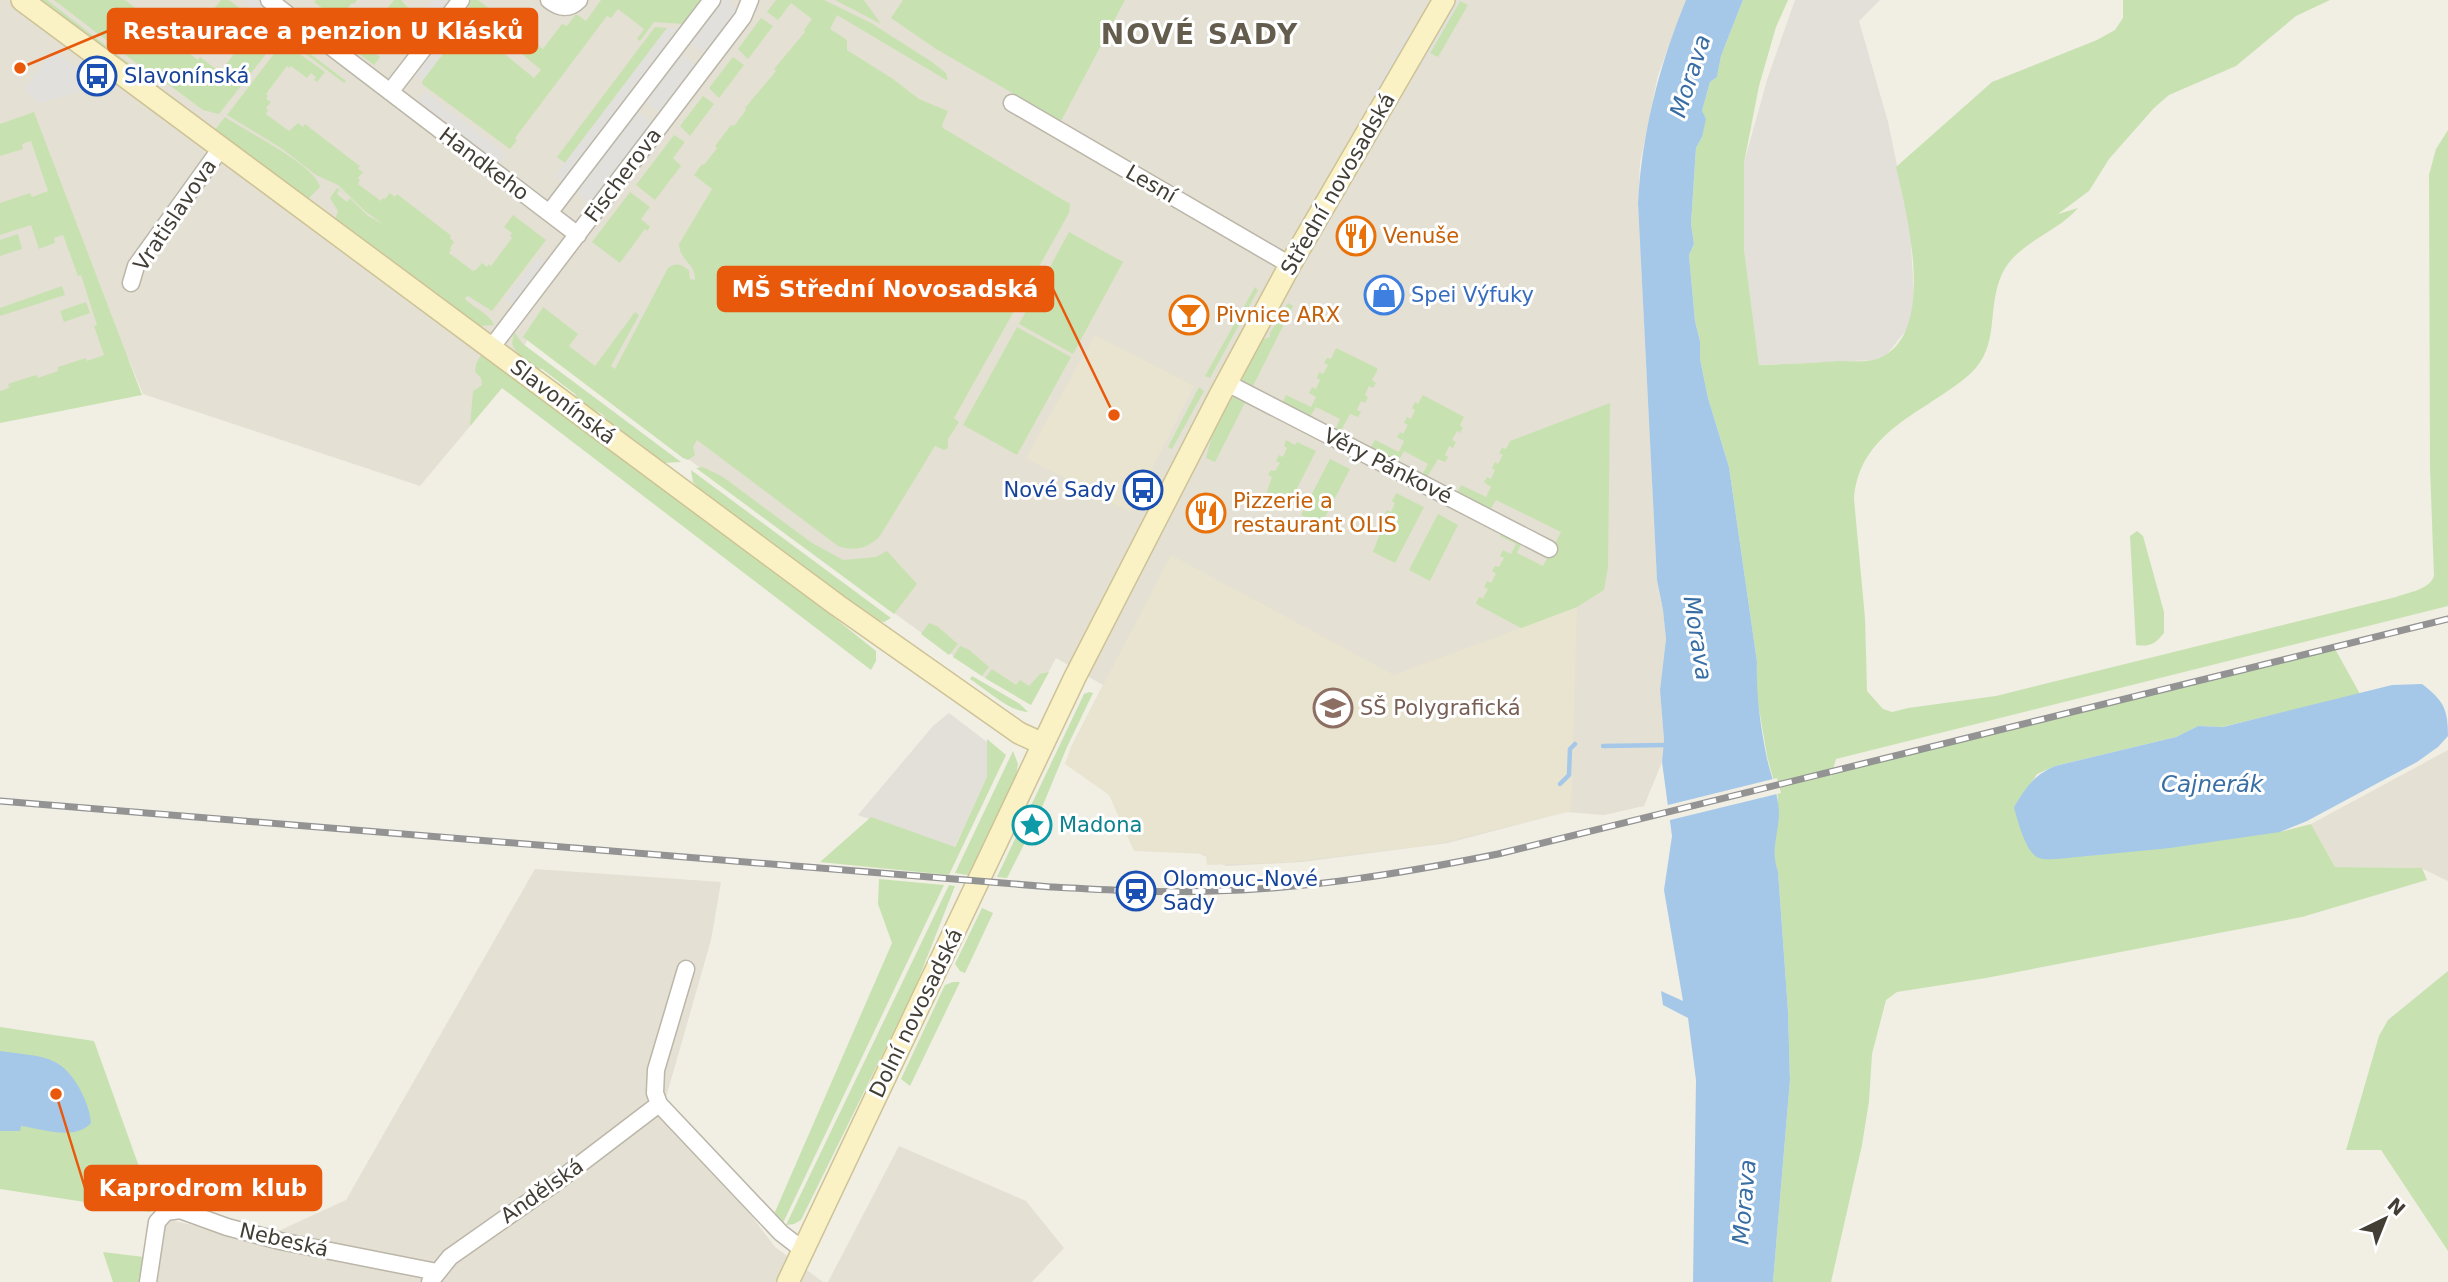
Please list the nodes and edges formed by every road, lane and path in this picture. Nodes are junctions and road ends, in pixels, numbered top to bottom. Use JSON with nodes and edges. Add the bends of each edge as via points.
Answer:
{"nodes":[{"id":1,"x":22,"y":0,"type":"edge"},
{"id":2,"x":269,"y":0,"type":"edge"},
{"id":3,"x":461,"y":0,"type":"edge"},
{"id":4,"x":549,"y":0,"type":"edge"},
{"id":5,"x":579,"y":0,"type":"edge"},
{"id":6,"x":712,"y":0,"type":"edge"},
{"id":7,"x":750,"y":0,"type":"edge"},
{"id":8,"x":1444,"y":0,"type":"edge"},
{"id":9,"x":286,"y":13,"type":"dead end"},
{"id":10,"x":305,"y":27,"type":"dead end"},
{"id":11,"x":390,"y":92,"type":"junction"},
{"id":12,"x":1012,"y":103,"type":"dead end"},
{"id":13,"x":221,"y":148,"type":"junction"},
{"id":14,"x":549,"y":213,"type":"junction"},
{"id":15,"x":578,"y":235,"type":"junction"},
{"id":16,"x":1290,"y":265,"type":"junction"},
{"id":17,"x":131,"y":283,"type":"dead end"},
{"id":18,"x":491,"y":348,"type":"junction"},
{"id":19,"x":1227,"y":383,"type":"junction"},
{"id":20,"x":1549,"y":549,"type":"dead end"},
{"id":21,"x":1044,"y":744,"type":"junction"},
{"id":22,"x":686,"y":969,"type":"dead end"},
{"id":23,"x":659,"y":1104,"type":"junction"},
{"id":24,"x":803,"y":1251,"type":"junction"},
{"id":25,"x":433,"y":1277,"type":"edge"},
{"id":26,"x":148,"y":1282,"type":"edge"},
{"id":27,"x":788,"y":1282,"type":"edge"}],
"edges":[{"from":1,"to":13,"type":"main road","name":"Slavonínská"},
{"from":2,"to":9,"type":"street"},
{"from":3,"to":11,"type":"street"},
{"from":4,"to":5,"type":"street","via":[[560,7]]},
{"from":6,"to":14,"type":"street","name":"Fischerova"},
{"from":7,"to":15,"type":"street","name":"Fischerova","via":[[743,17]]},
{"from":8,"to":16,"type":"main road","name":"Střední novosadská"},
{"from":10,"to":11,"type":"street","name":"Handkeho"},
{"from":11,"to":14,"type":"street","name":"Handkeho"},
{"from":12,"to":16,"type":"street","name":"Lesní"},
{"from":13,"to":17,"type":"street","name":"Vratislavova","via":[[136,266]]},
{"from":13,"to":18,"type":"main road","name":"Slavonínská"},
{"from":14,"to":15,"type":"street","name":"Handkeho"},
{"from":15,"to":18,"type":"street","name":"Fischerova"},
{"from":16,"to":19,"type":"main road","name":"Střední novosadská"},
{"from":18,"to":21,"type":"main road","name":"Slavonínská","via":[[837,605],[1019,733]]},
{"from":19,"to":20,"type":"street","name":"Věry Pánkové"},
{"from":19,"to":21,"type":"main road","name":"Střední novosadská"},
{"from":21,"to":24,"type":"main road","name":"Dolní novosadská"},
{"from":22,"to":23,"type":"street","via":[[656,1070]]},
{"from":23,"to":24,"type":"street"},
{"from":23,"to":25,"type":"street","name":"Andělská","via":[[473,1239]]},
{"from":24,"to":27,"type":"main road","name":"Dolní novosadská"},
{"from":25,"to":26,"type":"street","name":"Nebeská","via":[[172,1210],[157,1222]]}]}
